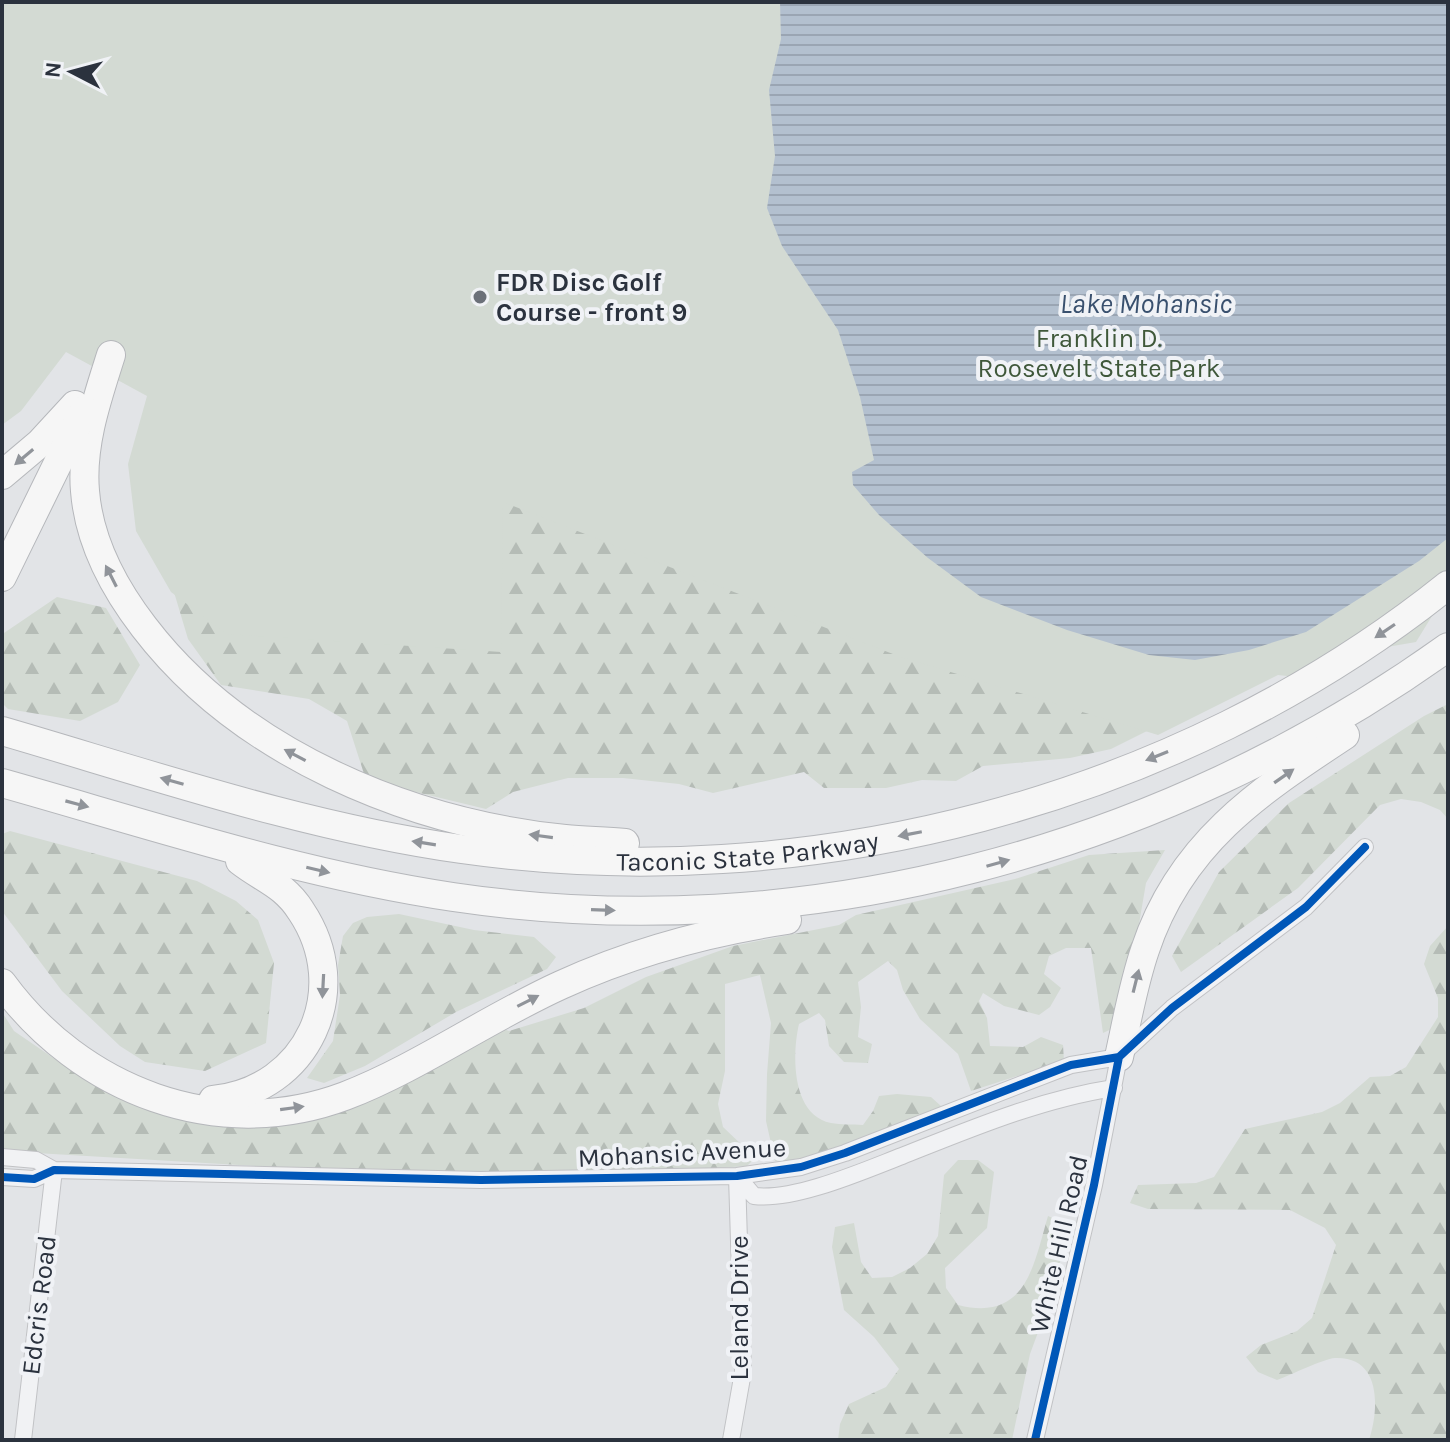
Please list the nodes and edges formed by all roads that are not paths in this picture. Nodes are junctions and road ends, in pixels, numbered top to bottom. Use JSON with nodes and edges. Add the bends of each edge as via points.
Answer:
{"nodes":[{"id":1,"x":111,"y":355,"type":"junction"},
{"id":2,"x":2,"y":475,"type":"edge"},
{"id":3,"x":2,"y":577,"type":"edge"},
{"id":4,"x":1448,"y":585,"type":"edge"},
{"id":5,"x":1448,"y":647,"type":"edge"},
{"id":6,"x":1448,"y":659,"type":"edge"},
{"id":7,"x":2,"y":731,"type":"edge"},
{"id":8,"x":2,"y":783,"type":"edge"},
{"id":9,"x":216,"y":843,"type":"junction"},
{"id":10,"x":1365,"y":847,"type":"dead end"},
{"id":11,"x":669,"y":860,"type":"junction"},
{"id":12,"x":894,"y":885,"type":"junction"},
{"id":13,"x":2,"y":983,"type":"edge"},
{"id":14,"x":1119,"y":1057,"type":"junction"},
{"id":15,"x":1114,"y":1088,"type":"junction"},
{"id":16,"x":160,"y":1099,"type":"junction"},
{"id":17,"x":2,"y":1157,"type":"edge"},
{"id":18,"x":54,"y":1170,"type":"junction"},
{"id":19,"x":737,"y":1176,"type":"junction"},
{"id":20,"x":2,"y":1177,"type":"edge"},
{"id":21,"x":23,"y":1440,"type":"edge"},
{"id":22,"x":731,"y":1440,"type":"edge"},
{"id":23,"x":1035,"y":1440,"type":"edge"}],
"edges":[{"from":1,"to":2,"type":"highway","one_way":true,"via":[[58,425]]},
{"from":1,"to":3,"type":"highway"},
{"from":11,"to":1,"type":"highway","one_way":true,"via":[[643,844],[519,832],[402,801],[290,753],[209,697],[127,604],[92,530],[85,457]]},
{"from":4,"to":11,"type":"highway","name":"Taconic State Parkway","one_way":true,"via":[[1264,705],[1076,788],[875,841],[773,855]]},
{"from":12,"to":5,"type":"highway","name":"Taconic State Parkway","one_way":true,"via":[[988,866],[1180,800],[1320,730]]},
{"from":14,"to":6,"type":"highway","one_way":true,"via":[[1151,934],[1176,883],[1200,850],[1251,800],[1394,704]]},
{"from":11,"to":7,"type":"highway","name":"Taconic State Parkway","one_way":true,"via":[[527,857],[412,841],[274,810]]},
{"from":8,"to":9,"type":"highway","name":"Taconic State Parkway","one_way":true},
{"from":9,"to":12,"type":"highway","name":"Taconic State Parkway","one_way":true,"via":[[403,888],[560,908],[719,909],[823,899]]},
{"from":9,"to":16,"type":"highway","one_way":true,"via":[[284,890],[302,912],[321,954],[321,1008],[300,1054],[264,1085],[216,1100]]},
{"from":10,"to":14,"type":"street","via":[[1306,907],[1172,1008]]},
{"from":16,"to":12,"type":"highway","one_way":true,"via":[[229,1112],[275,1111],[328,1101],[541,994],[625,959],[704,935],[847,911]]},
{"from":13,"to":16,"type":"highway","via":[[33,1022],[71,1056]]},
{"from":14,"to":15,"type":"street","name":"White Hill Road"},
{"from":14,"to":19,"type":"street","name":"Mohansic Avenue","via":[[1071,1065],[824,1161]]},
{"from":15,"to":19,"type":"street","name":"Mohansic Avenue","via":[[1060,1099],[809,1188],[754,1196]]},
{"from":15,"to":23,"type":"street","name":"White Hill Road"},
{"from":17,"to":18,"type":"street","name":"Mohansic Avenue","via":[[36,1160]]},
{"from":18,"to":19,"type":"street","name":"Mohansic Avenue","via":[[408,1179]]},
{"from":18,"to":20,"type":"street","name":"Mohansic Avenue","via":[[34,1179]]},
{"from":18,"to":21,"type":"street","name":"Edcris Road"},
{"from":19,"to":22,"type":"street","name":"Leland Drive","via":[[743,1372]]}]}
